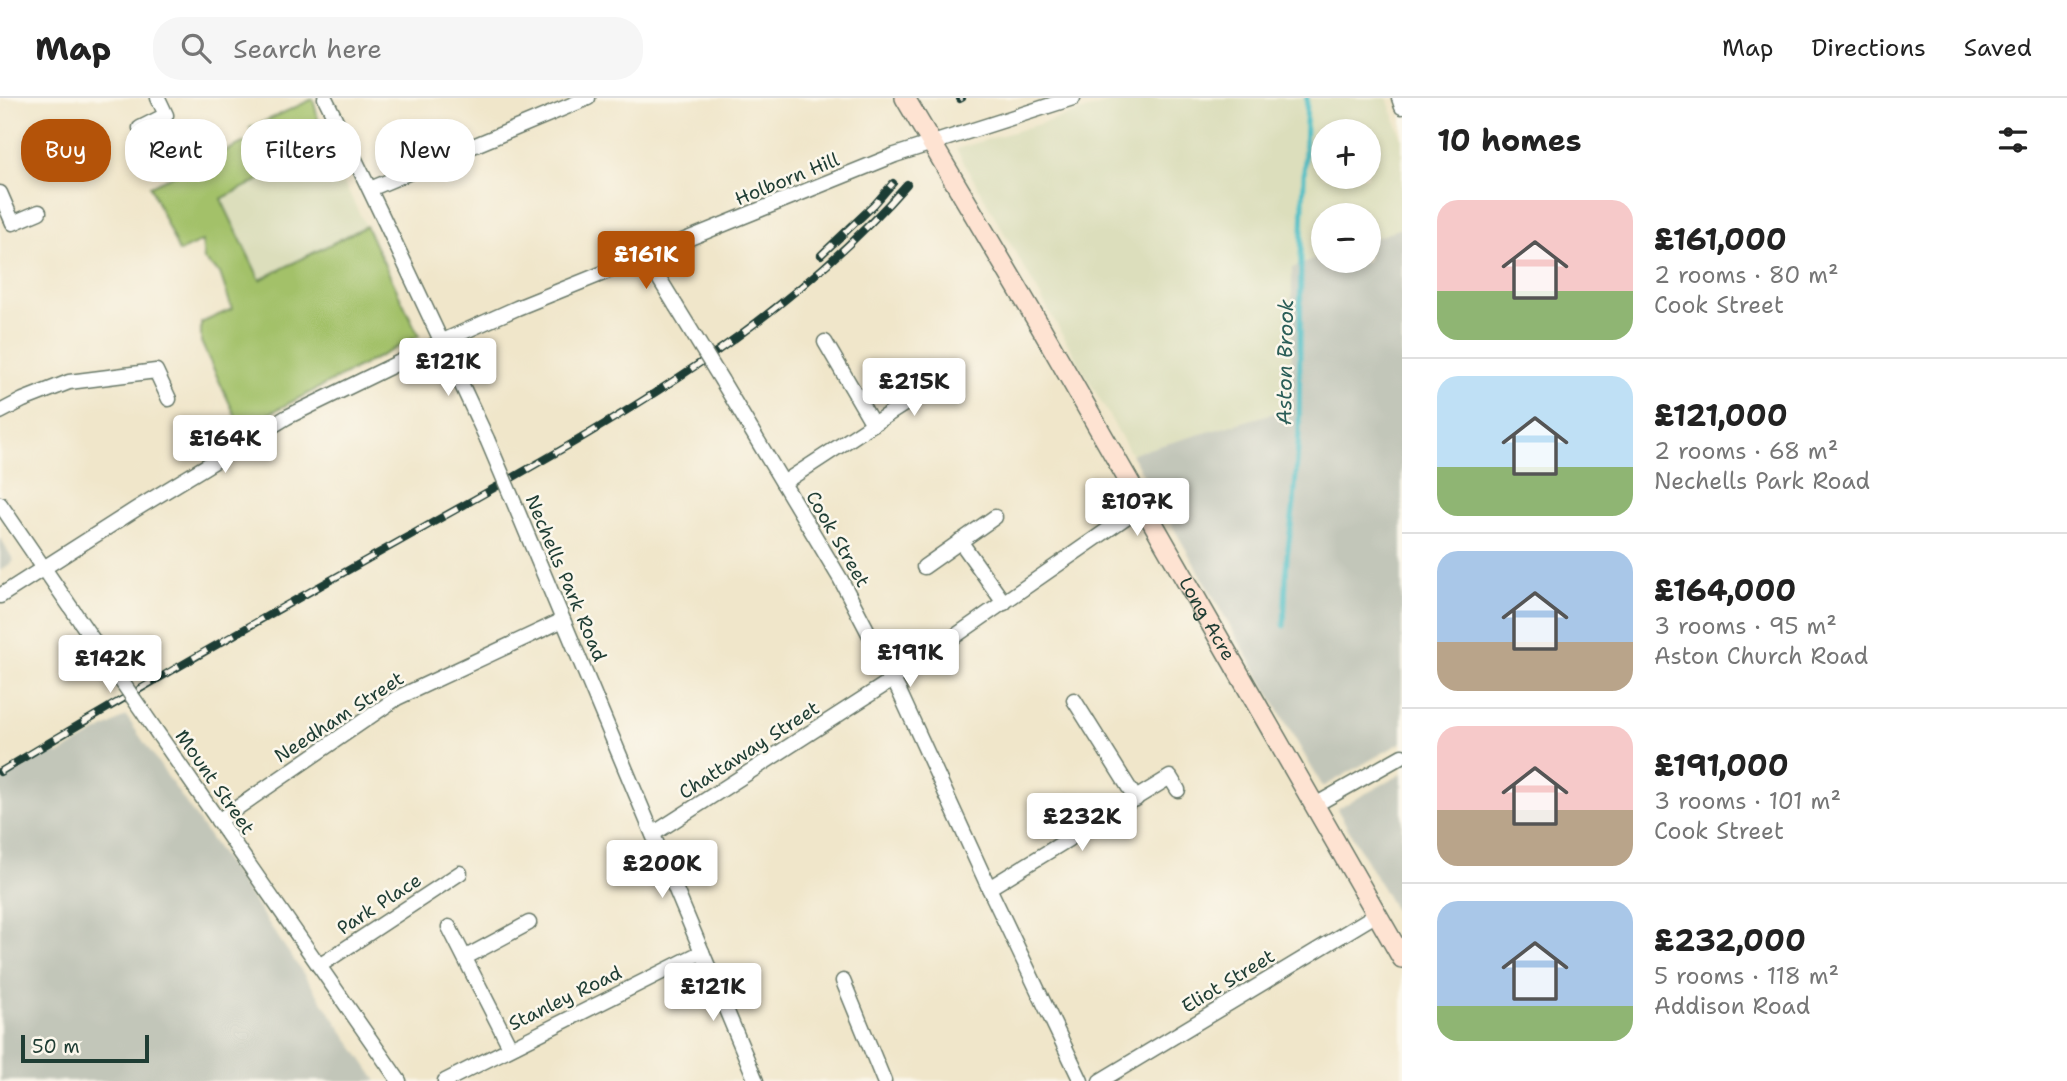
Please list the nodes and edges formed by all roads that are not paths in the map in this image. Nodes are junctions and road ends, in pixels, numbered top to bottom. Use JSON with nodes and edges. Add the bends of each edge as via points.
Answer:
{"nodes":[{"id":1,"x":158,"y":98,"type":"edge"},
{"id":2,"x":325,"y":98,"type":"edge"},
{"id":3,"x":588,"y":98,"type":"edge"},
{"id":4,"x":905,"y":98,"type":"edge"},
{"id":5,"x":1073,"y":98,"type":"edge"},
{"id":6,"x":1399,"y":98,"type":"edge"},
{"id":7,"x":1402,"y":107,"type":"edge"},
{"id":8,"x":158,"y":119,"type":"edge"},
{"id":9,"x":932,"y":143,"type":"junction"},
{"id":10,"x":370,"y":188,"type":"junction"},
{"id":11,"x":0,"y":193,"type":"edge"},
{"id":12,"x":39,"y":212,"type":"dead end"},
{"id":13,"x":646,"y":257,"type":"junction"},
{"id":14,"x":443,"y":341,"type":"junction"},
{"id":15,"x":825,"y":342,"type":"dead end"},
{"id":16,"x":937,"y":383,"type":"dead end"},
{"id":17,"x":169,"y":399,"type":"dead end"},
{"id":18,"x":0,"y":412,"type":"edge"},
{"id":19,"x":873,"y":424,"type":"junction"},
{"id":20,"x":782,"y":483,"type":"junction"},
{"id":21,"x":0,"y":504,"type":"edge"},
{"id":22,"x":1142,"y":506,"type":"junction"},
{"id":23,"x":995,"y":517,"type":"dead end"},
{"id":24,"x":960,"y":541,"type":"junction"},
{"id":25,"x":924,"y":567,"type":"dead end"},
{"id":26,"x":43,"y":568,"type":"junction"},
{"id":27,"x":0,"y":596,"type":"edge"},
{"id":28,"x":1004,"y":603,"type":"junction"},
{"id":29,"x":563,"y":620,"type":"junction"},
{"id":30,"x":892,"y":680,"type":"junction"},
{"id":31,"x":1074,"y":700,"type":"dead end"},
{"id":32,"x":1402,"y":756,"type":"edge"},
{"id":33,"x":1178,"y":790,"type":"dead end"},
{"id":34,"x":1136,"y":799,"type":"junction"},
{"id":35,"x":1315,"y":805,"type":"junction"},
{"id":36,"x":218,"y":821,"type":"junction"},
{"id":37,"x":653,"y":834,"type":"junction"},
{"id":38,"x":460,"y":873,"type":"dead end"},
{"id":39,"x":989,"y":888,"type":"junction"},
{"id":40,"x":1377,"y":914,"type":"junction"},
{"id":41,"x":529,"y":923,"type":"dead end"},
{"id":42,"x":449,"y":927,"type":"dead end"},
{"id":43,"x":702,"y":951,"type":"junction"},
{"id":44,"x":466,"y":957,"type":"junction"},
{"id":45,"x":1402,"y":958,"type":"edge"},
{"id":46,"x":319,"y":966,"type":"junction"},
{"id":47,"x":843,"y":981,"type":"dead end"},
{"id":48,"x":510,"y":1047,"type":"junction"},
{"id":49,"x":399,"y":1081,"type":"edge"},
{"id":50,"x":445,"y":1081,"type":"edge"},
{"id":51,"x":755,"y":1081,"type":"edge"},
{"id":52,"x":884,"y":1081,"type":"edge"},
{"id":53,"x":1081,"y":1081,"type":"edge"},
{"id":54,"x":1100,"y":1081,"type":"edge"}],
"edges":[{"from":1,"to":8,"type":"street","via":[[166,115]]},
{"from":2,"to":10,"type":"street","name":"Nechells Park Road"},
{"from":3,"to":10,"type":"street"},
{"from":4,"to":9,"type":"street","name":"Long Acre"},
{"from":5,"to":9,"type":"street","name":"Holborn Hill"},
{"from":6,"to":7,"type":"street"},
{"from":9,"to":13,"type":"street","name":"Holborn Hill"},
{"from":9,"to":22,"type":"street","name":"Long Acre"},
{"from":10,"to":14,"type":"street","name":"Nechells Park Road"},
{"from":11,"to":12,"type":"street","via":[[13,223]]},
{"from":13,"to":14,"type":"street","name":"Holborn Hill"},
{"from":13,"to":20,"type":"street","name":"Cook Street","bridge":true},
{"from":14,"to":26,"type":"street","name":"Holborn Hill","via":[[287,417]]},
{"from":14,"to":29,"type":"street","name":"Nechells Park Road","bridge":true},
{"from":15,"to":19,"type":"street"},
{"from":16,"to":19,"type":"street"},
{"from":17,"to":18,"type":"street","via":[[156,371],[69,382]]},
{"from":19,"to":20,"type":"street"},
{"from":20,"to":30,"type":"street","name":"Cook Street","via":[[841,580]]},
{"from":21,"to":26,"type":"street","name":"Mount Street"},
{"from":22,"to":28,"type":"street","name":"Chattaway Street"},
{"from":22,"to":35,"type":"street","name":"Long Acre"},
{"from":23,"to":24,"type":"street"},
{"from":24,"to":25,"type":"street"},
{"from":24,"to":28,"type":"street"},
{"from":26,"to":27,"type":"street","name":"Holborn Hill"},
{"from":26,"to":36,"type":"street","name":"Mount Street","bridge":true},
{"from":28,"to":30,"type":"street","name":"Chattaway Street"},
{"from":29,"to":36,"type":"street","name":"Needham Street","via":[[397,698]]},
{"from":29,"to":37,"type":"street","name":"Nechells Park Road"},
{"from":30,"to":37,"type":"street","name":"Chattaway Street"},
{"from":30,"to":39,"type":"street","name":"Cook Street"},
{"from":31,"to":34,"type":"street"},
{"from":32,"to":35,"type":"street"},
{"from":33,"to":34,"type":"street","via":[[1170,778]]},
{"from":34,"to":39,"type":"street"},
{"from":35,"to":40,"type":"street","name":"Long Acre"},
{"from":36,"to":46,"type":"street","name":"Mount Street"},
{"from":37,"to":43,"type":"street","name":"Nechells Park Road"},
{"from":38,"to":46,"type":"street","name":"Park Place"},
{"from":39,"to":53,"type":"street","name":"Cook Street"},
{"from":40,"to":45,"type":"street","name":"Long Acre"},
{"from":40,"to":54,"type":"street","name":"Eliot Street"},
{"from":41,"to":44,"type":"street"},
{"from":42,"to":44,"type":"street"},
{"from":43,"to":48,"type":"street","name":"Stanley Road"},
{"from":43,"to":51,"type":"street","name":"Nechells Park Road"},
{"from":44,"to":48,"type":"street"},
{"from":46,"to":49,"type":"street","name":"Mount Street"},
{"from":47,"to":52,"type":"street"},
{"from":48,"to":50,"type":"street","name":"Stanley Road"}]}
